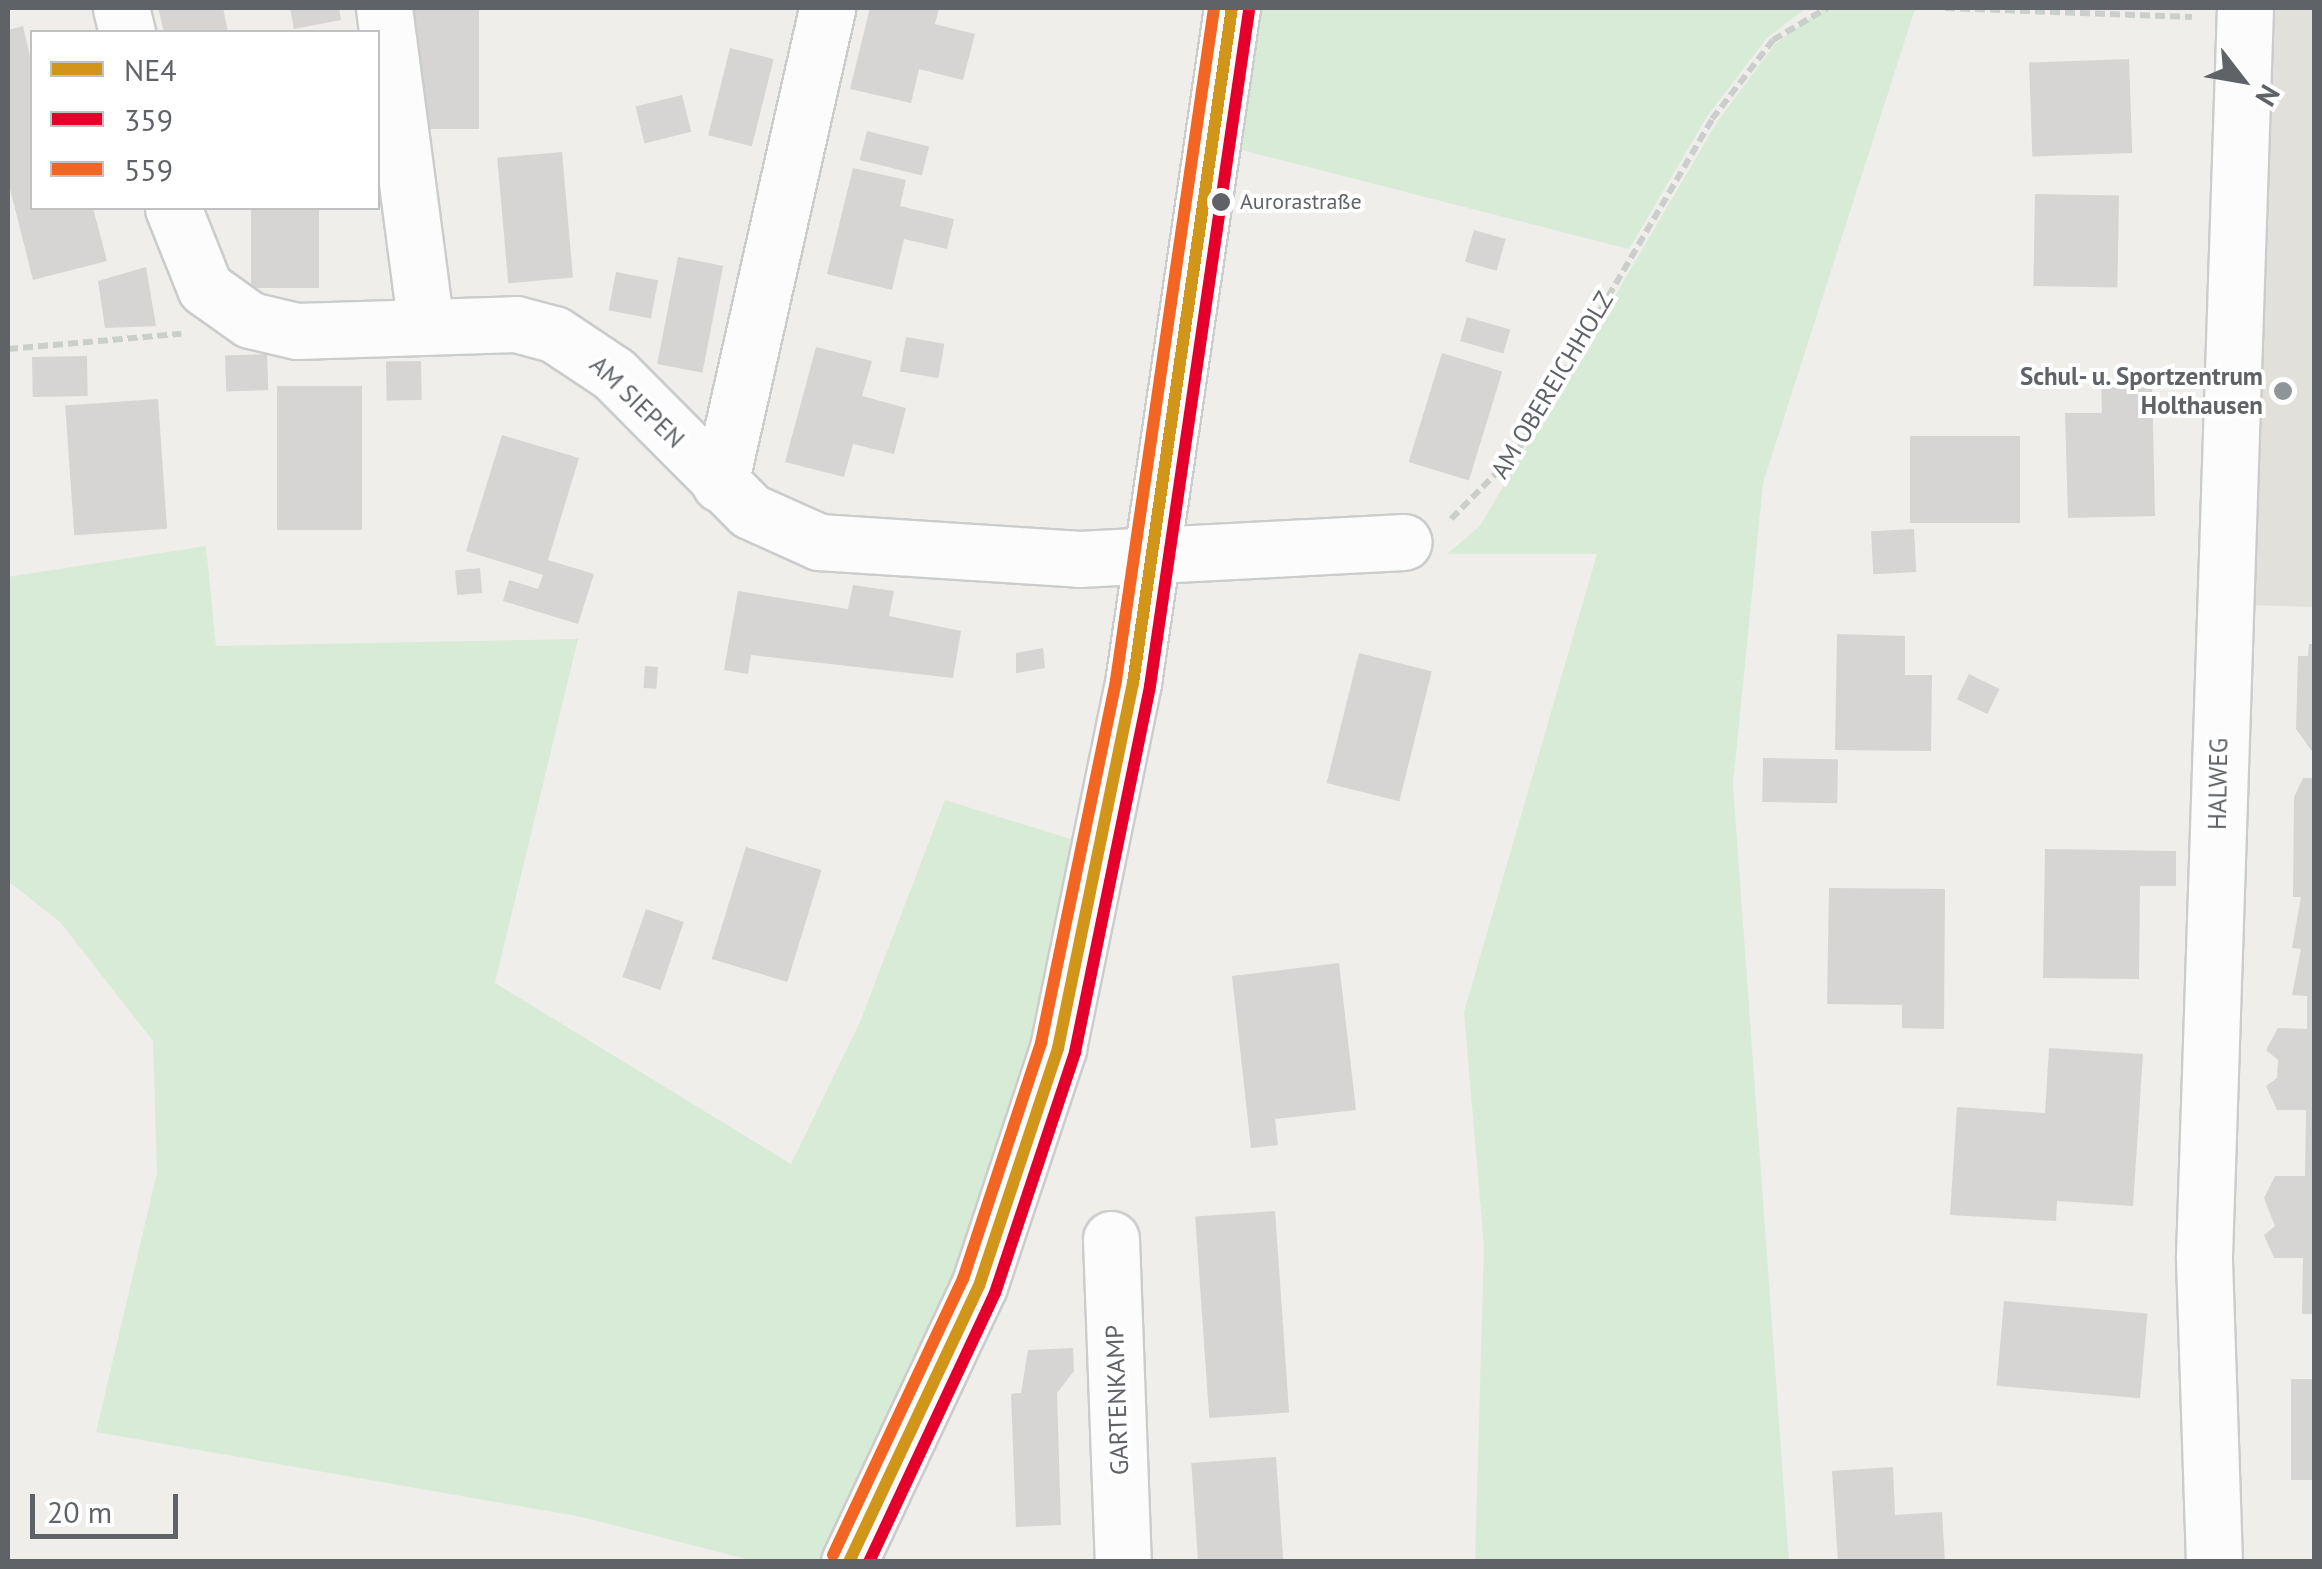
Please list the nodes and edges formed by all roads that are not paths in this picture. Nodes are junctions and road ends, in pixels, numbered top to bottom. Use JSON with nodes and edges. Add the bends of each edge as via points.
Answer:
{"nodes":[{"id":1,"x":384,"y":8,"type":"edge"},
{"id":2,"x":827,"y":8,"type":"edge"},
{"id":3,"x":1232,"y":8,"type":"edge"},
{"id":4,"x":2244,"y":13,"type":"edge"},
{"id":5,"x":174,"y":210,"type":"edge"},
{"id":6,"x":426,"y":326,"type":"junction"},
{"id":7,"x":720,"y":484,"type":"junction"},
{"id":8,"x":1404,"y":542,"type":"road end"},
{"id":9,"x":1154,"y":552,"type":"junction"},
{"id":10,"x":1111,"y":1238,"type":"dead end"},
{"id":11,"x":849,"y":1562,"type":"edge"},
{"id":12,"x":1123,"y":1562,"type":"edge"},
{"id":13,"x":2214,"y":1562,"type":"edge"}],
"edges":[{"from":1,"to":6,"type":"street"},
{"from":2,"to":7,"type":"street"},
{"from":3,"to":9,"type":"street"},
{"from":4,"to":13,"type":"street","name":"HALWEG","via":[[2204,1256]]},
{"from":5,"to":6,"type":"street","name":"AM SIEPEN","via":[[205,288],[268,326]]},
{"from":6,"to":7,"type":"street","name":"AM SIEPEN","via":[[516,324],[569,342],[614,374]]},
{"from":7,"to":9,"type":"street","via":[[770,525],[849,549],[1021,558]]},
{"from":8,"to":9,"type":"street"},
{"from":9,"to":11,"type":"street","via":[[1084,938],[1026,1160],[937,1382]]},
{"from":10,"to":12,"type":"street","name":"GARTENKAMP"}]}
